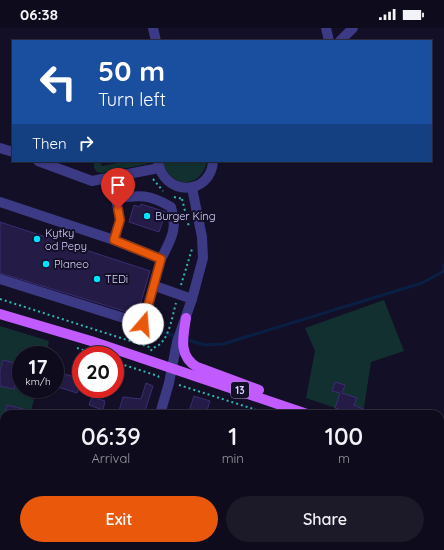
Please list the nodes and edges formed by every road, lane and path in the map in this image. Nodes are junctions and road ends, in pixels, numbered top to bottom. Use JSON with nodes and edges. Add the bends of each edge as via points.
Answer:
{"nodes":[{"id":1,"x":153,"y":28,"type":"edge"},
{"id":2,"x":326,"y":28,"type":"edge"},
{"id":3,"x":353,"y":28,"type":"edge"},
{"id":4,"x":156,"y":40,"type":"edge"},
{"id":5,"x":329,"y":40,"type":"edge"},
{"id":6,"x":341,"y":40,"type":"edge"},
{"id":7,"x":0,"y":148,"type":"edge"},
{"id":8,"x":12,"y":152,"type":"edge"},
{"id":9,"x":41,"y":162,"type":"edge"},
{"id":10,"x":213,"y":162,"type":"edge"},
{"id":11,"x":158,"y":165,"type":"edge"},
{"id":12,"x":112,"y":176,"type":"junction"},
{"id":13,"x":147,"y":177,"type":"dead end"},
{"id":14,"x":153,"y":180,"type":"dead end"},
{"id":15,"x":192,"y":188,"type":"junction"},
{"id":16,"x":116,"y":198,"type":"junction"},
{"id":17,"x":182,"y":199,"type":"dead end"},
{"id":18,"x":0,"y":202,"type":"edge"},
{"id":19,"x":190,"y":231,"type":"dead end"},
{"id":20,"x":114,"y":240,"type":"junction"},
{"id":21,"x":192,"y":244,"type":"dead end"},
{"id":22,"x":161,"y":259,"type":"junction"},
{"id":23,"x":0,"y":279,"type":"edge"},
{"id":24,"x":155,"y":286,"type":"junction"},
{"id":25,"x":178,"y":294,"type":"junction"},
{"id":26,"x":0,"y":299,"type":"edge"},
{"id":27,"x":192,"y":299,"type":"junction"},
{"id":28,"x":0,"y":314,"type":"edge"},
{"id":29,"x":186,"y":318,"type":"junction"},
{"id":30,"x":166,"y":336,"type":"dead end"},
{"id":31,"x":152,"y":348,"type":"dead end"},
{"id":32,"x":124,"y":365,"type":"edge"},
{"id":33,"x":172,"y":368,"type":"junction"},
{"id":34,"x":169,"y":383,"type":"junction"},
{"id":35,"x":292,"y":409,"type":"junction"},
{"id":36,"x":161,"y":410,"type":"edge"},
{"id":37,"x":256,"y":410,"type":"edge"},
{"id":38,"x":295,"y":410,"type":"edge"}],
"edges":[{"from":1,"to":4,"type":"street"},
{"from":2,"to":5,"type":"street"},
{"from":3,"to":6,"type":"street"},
{"from":7,"to":8,"type":"street"},
{"from":9,"to":12,"type":"street","via":[[92,181]]},
{"from":10,"to":15,"type":"street","via":[[207,178]]},
{"from":11,"to":12,"type":"street"},
{"from":11,"to":15,"type":"street","via":[[169,182],[176,186]]},
{"from":12,"to":16,"type":"street"},
{"from":13,"to":14,"type":"path"},
{"from":15,"to":27,"type":"street","via":[[202,237],[203,258]]},
{"from":16,"to":20,"type":"street","via":[[120,220]]},
{"from":16,"to":22,"type":"street","via":[[141,195],[171,207],[175,222],[172,236]]},
{"from":17,"to":19,"type":"path"},
{"from":18,"to":20,"type":"street"},
{"from":20,"to":22,"type":"street"},
{"from":21,"to":25,"type":"path"},
{"from":22,"to":24,"type":"street"},
{"from":23,"to":24,"type":"street","via":[[143,324]]},
{"from":24,"to":25,"type":"street"},
{"from":25,"to":27,"type":"street"},
{"from":25,"to":30,"type":"path"},
{"from":26,"to":31,"type":"path"},
{"from":27,"to":29,"type":"street"},
{"from":28,"to":33,"type":"main road","number":"13"},
{"from":29,"to":33,"type":"street","via":[[177,342]]},
{"from":29,"to":35,"type":"main road","via":[[183,351],[190,363],[257,389]]},
{"from":32,"to":34,"type":"path","via":[[158,376],[160,380]]},
{"from":33,"to":34,"type":"street"},
{"from":33,"to":35,"type":"main road","number":"13"},
{"from":34,"to":36,"type":"street"},
{"from":34,"to":37,"type":"path"},
{"from":35,"to":38,"type":"main road","number":"13"}]}
